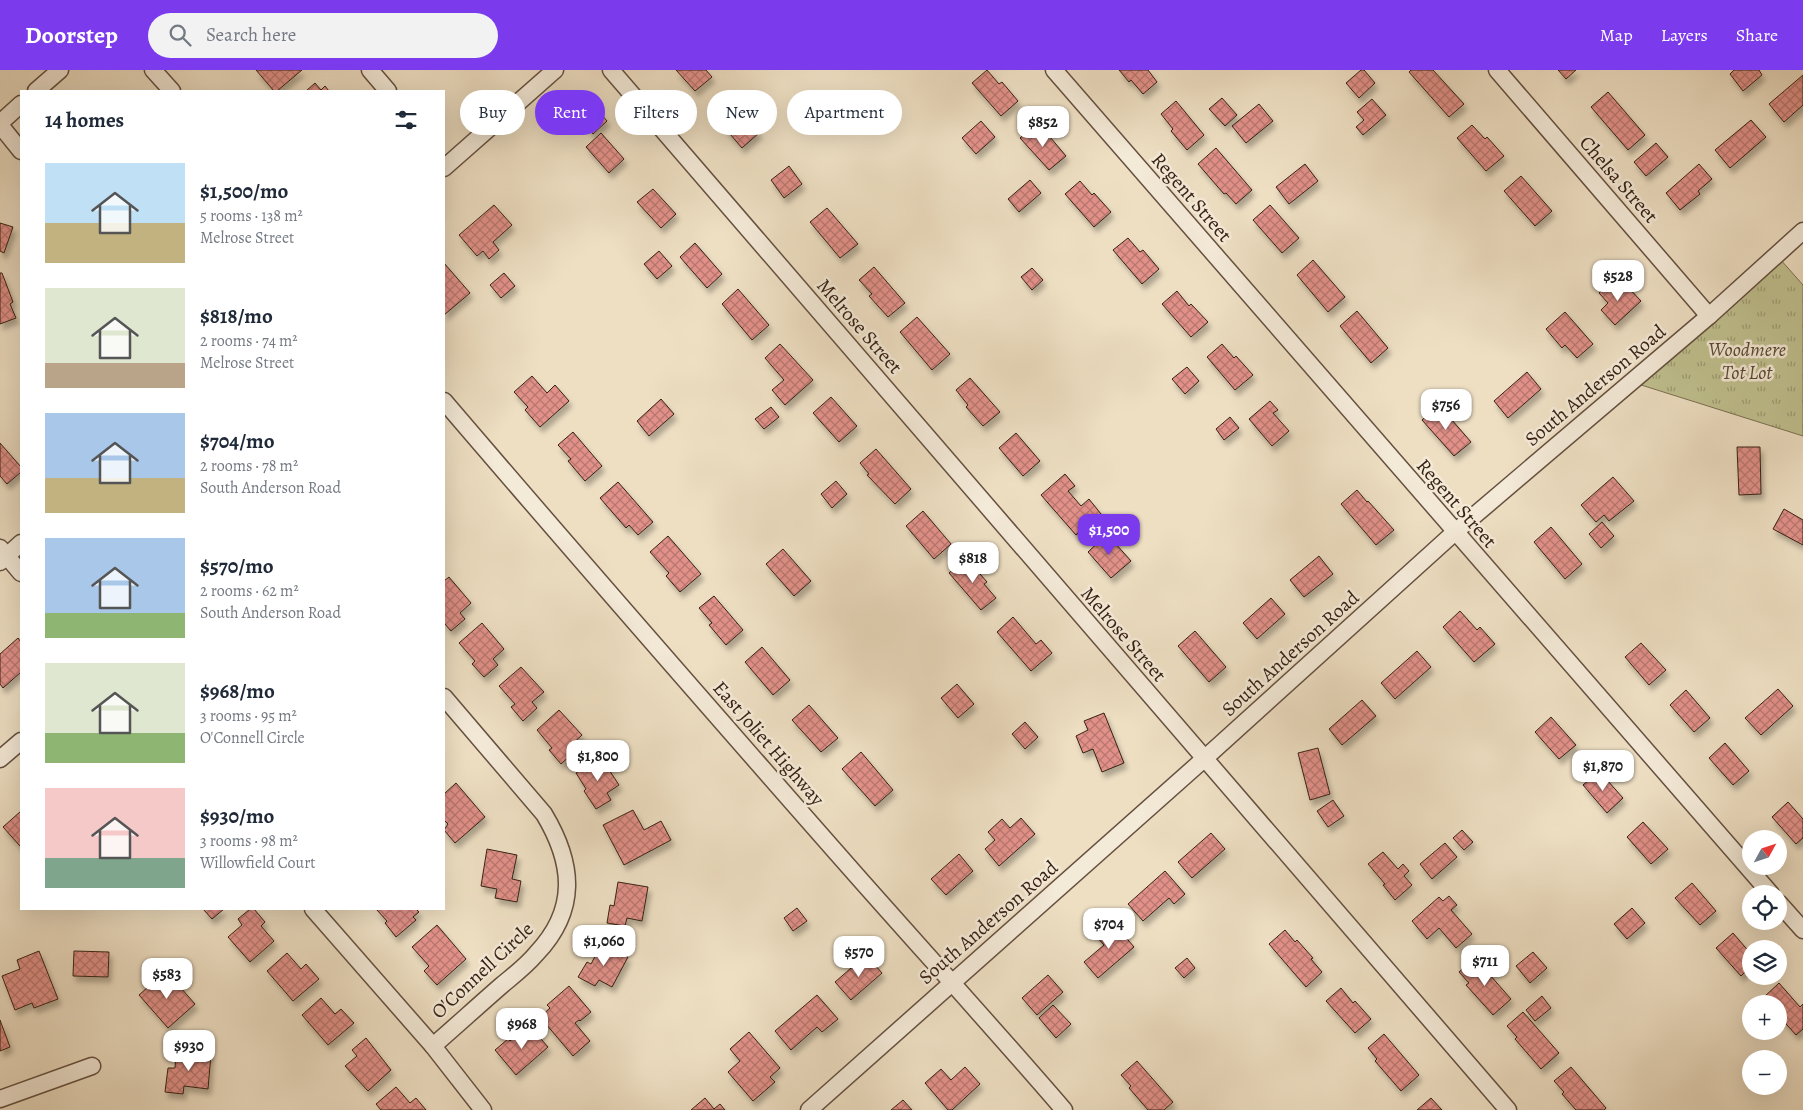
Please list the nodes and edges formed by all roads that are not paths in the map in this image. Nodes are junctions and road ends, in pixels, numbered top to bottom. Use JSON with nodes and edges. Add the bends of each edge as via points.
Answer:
{"nodes":[{"id":1,"x":60,"y":70,"type":"edge"},
{"id":2,"x":153,"y":70,"type":"edge"},
{"id":3,"x":370,"y":70,"type":"edge"},
{"id":4,"x":555,"y":70,"type":"edge"},
{"id":5,"x":612,"y":70,"type":"edge"},
{"id":6,"x":1054,"y":70,"type":"edge"},
{"id":7,"x":1497,"y":70,"type":"edge"},
{"id":8,"x":37,"y":90,"type":"edge"},
{"id":9,"x":171,"y":90,"type":"edge"},
{"id":10,"x":387,"y":90,"type":"edge"},
{"id":11,"x":20,"y":105,"type":"edge"},
{"id":12,"x":0,"y":124,"type":"edge"},
{"id":13,"x":20,"y":150,"type":"edge"},
{"id":14,"x":446,"y":162,"type":"edge"},
{"id":15,"x":1803,"y":231,"type":"edge"},
{"id":16,"x":1709,"y":316,"type":"junction"},
{"id":17,"x":445,"y":402,"type":"edge"},
{"id":18,"x":1455,"y":532,"type":"junction"},
{"id":19,"x":20,"y":544,"type":"edge"},
{"id":20,"x":2,"y":555,"type":"edge"},
{"id":21,"x":20,"y":572,"type":"edge"},
{"id":22,"x":445,"y":698,"type":"edge"},
{"id":23,"x":20,"y":742,"type":"edge"},
{"id":24,"x":0,"y":759,"type":"edge"},
{"id":25,"x":1204,"y":759,"type":"junction"},
{"id":26,"x":1763,"y":885,"type":"edge"},
{"id":27,"x":314,"y":910,"type":"edge"},
{"id":28,"x":1787,"y":912,"type":"edge"},
{"id":29,"x":1803,"y":930,"type":"edge"},
{"id":30,"x":954,"y":983,"type":"junction"},
{"id":31,"x":432,"y":1046,"type":"junction"},
{"id":32,"x":92,"y":1066,"type":"dead end"},
{"id":33,"x":0,"y":1099,"type":"edge"},
{"id":34,"x":483,"y":1110,"type":"edge"},
{"id":35,"x":809,"y":1110,"type":"edge"},
{"id":36,"x":1064,"y":1110,"type":"edge"},
{"id":37,"x":1508,"y":1110,"type":"edge"}],
"edges":[{"from":1,"to":8,"type":"street"},
{"from":2,"to":9,"type":"street"},
{"from":3,"to":10,"type":"street"},
{"from":4,"to":14,"type":"street"},
{"from":5,"to":25,"type":"street","name":"Melrose Street"},
{"from":6,"to":18,"type":"street","name":"Regent Street"},
{"from":7,"to":16,"type":"street","name":"Chelsa Street"},
{"from":11,"to":12,"type":"street"},
{"from":12,"to":13,"type":"street"},
{"from":15,"to":16,"type":"street","name":"South Anderson Road"},
{"from":16,"to":18,"type":"street","name":"South Anderson Road"},
{"from":17,"to":30,"type":"street","name":"East Joliet Highway","via":[[629,616]]},
{"from":18,"to":25,"type":"street","name":"South Anderson Road"},
{"from":18,"to":26,"type":"street","name":"Regent Street"},
{"from":19,"to":20,"type":"street"},
{"from":20,"to":21,"type":"street"},
{"from":22,"to":31,"type":"street","name":"O'Connell Circle","via":[[544,814],[564,856],[568,881],[560,918],[537,953]]},
{"from":23,"to":24,"type":"street"},
{"from":25,"to":30,"type":"street","name":"South Anderson Road"},
{"from":25,"to":37,"type":"street","name":"Melrose Street"},
{"from":27,"to":31,"type":"street"},
{"from":28,"to":29,"type":"street"},
{"from":30,"to":35,"type":"street","name":"South Anderson Road"},
{"from":30,"to":36,"type":"street","name":"East Joliet Highway"},
{"from":31,"to":34,"type":"street"},
{"from":32,"to":33,"type":"street"}]}
